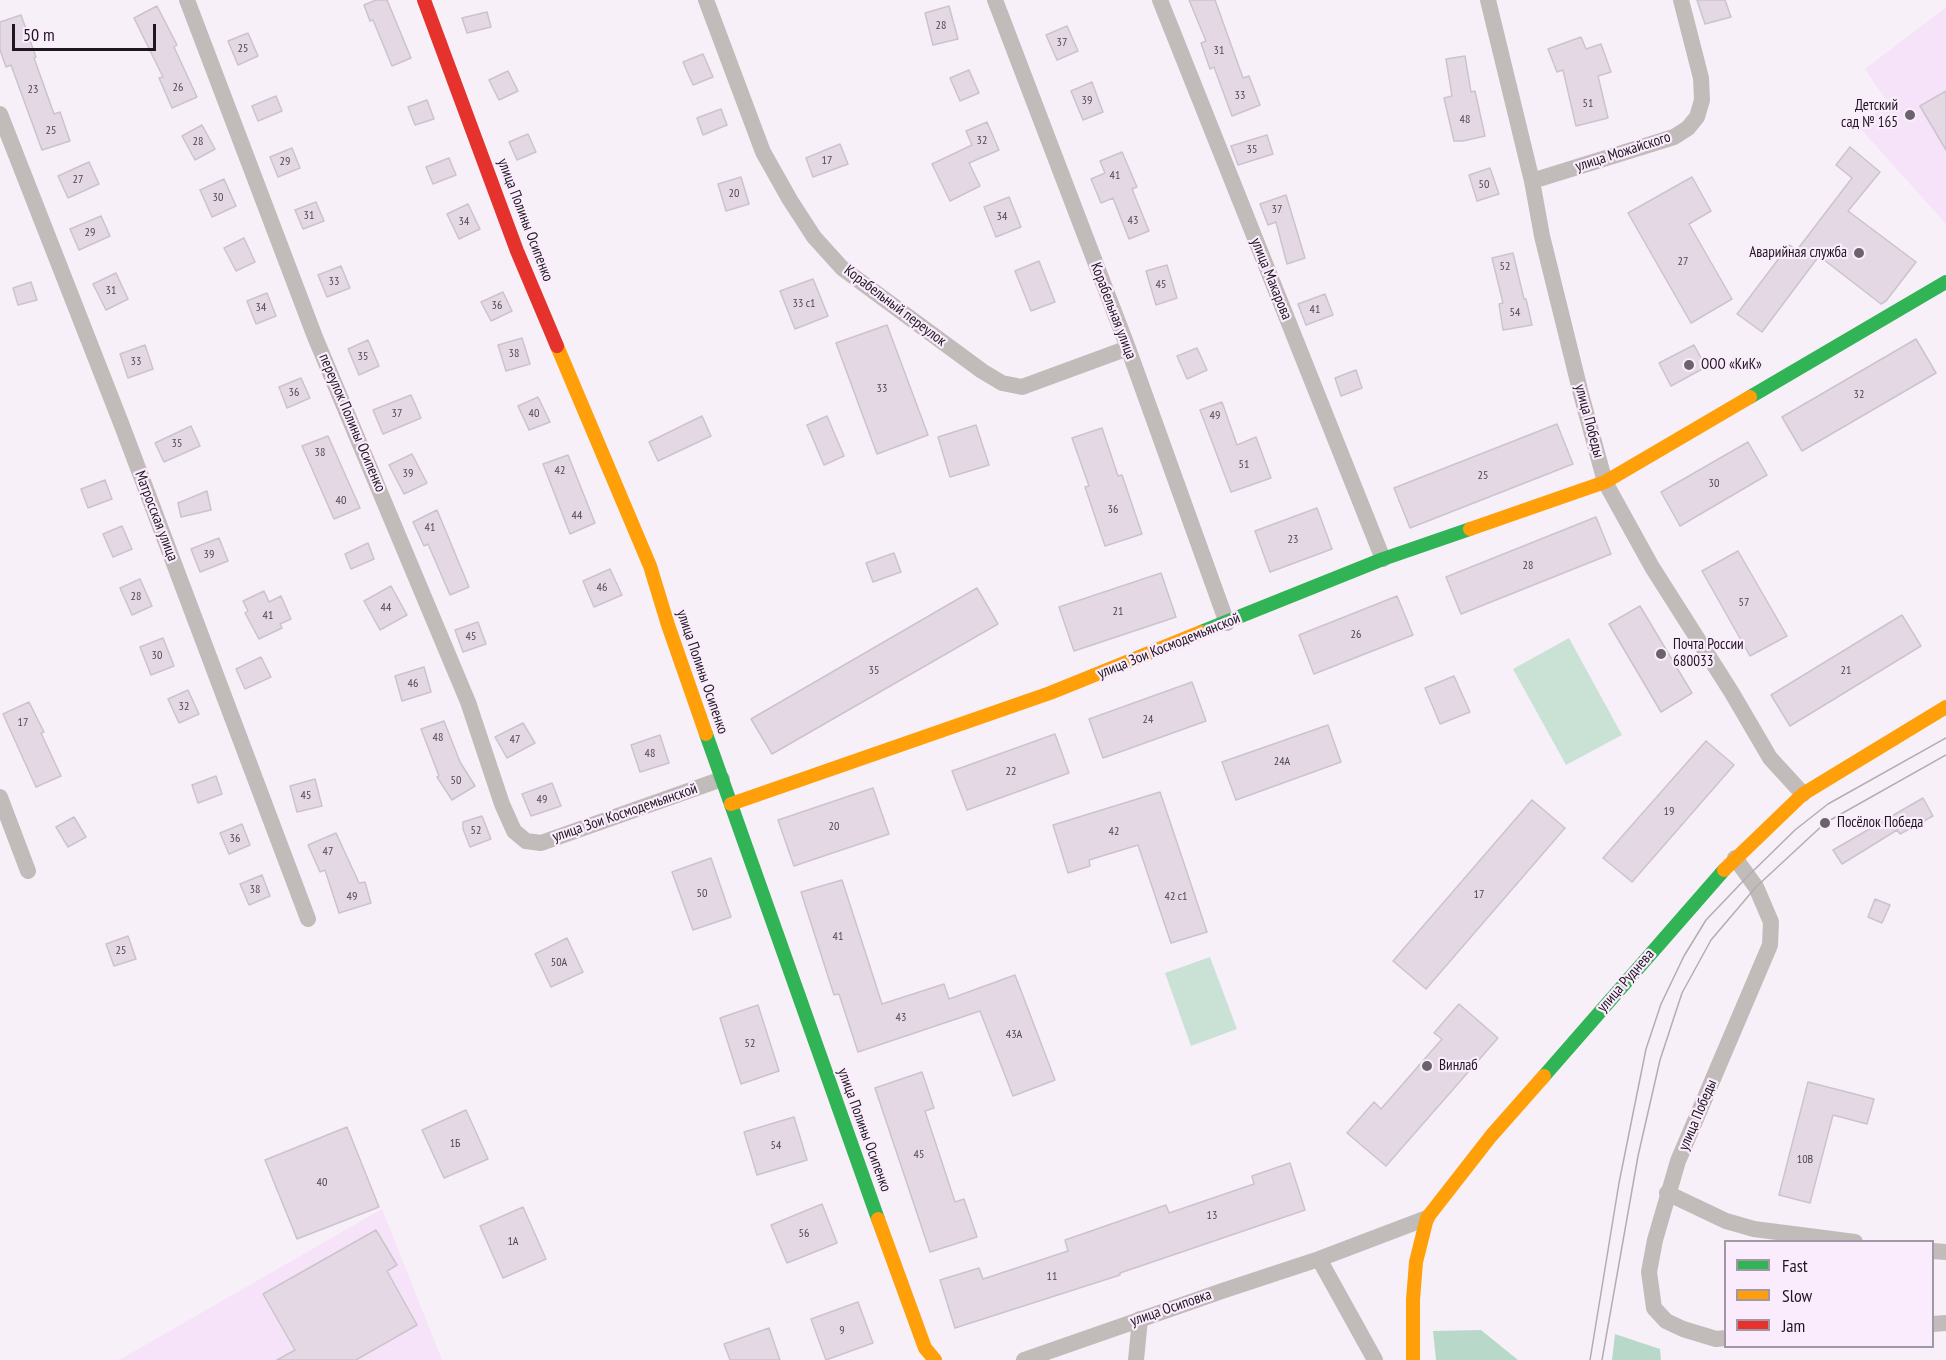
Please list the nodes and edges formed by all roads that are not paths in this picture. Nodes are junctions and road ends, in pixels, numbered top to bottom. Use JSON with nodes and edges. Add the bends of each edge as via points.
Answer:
{"nodes":[{"id":1,"x":187,"y":0,"type":"edge"},
{"id":2,"x":424,"y":0,"type":"edge"},
{"id":3,"x":706,"y":0,"type":"edge"},
{"id":4,"x":994,"y":0,"type":"edge"},
{"id":5,"x":1160,"y":0,"type":"edge"},
{"id":6,"x":1488,"y":0,"type":"edge"},
{"id":7,"x":1680,"y":0,"type":"edge"},
{"id":8,"x":0,"y":114,"type":"edge"},
{"id":9,"x":1532,"y":181,"type":"junction"},
{"id":10,"x":1946,"y":282,"type":"edge"},
{"id":11,"x":1128,"y":348,"type":"junction"},
{"id":12,"x":1605,"y":482,"type":"junction"},
{"id":13,"x":1383,"y":559,"type":"junction"},
{"id":14,"x":1227,"y":623,"type":"junction"},
{"id":15,"x":1946,"y":707,"type":"edge"},
{"id":16,"x":722,"y":779,"type":"junction"},
{"id":17,"x":1803,"y":794,"type":"junction"},
{"id":18,"x":0,"y":797,"type":"edge"},
{"id":19,"x":730,"y":804,"type":"junction"},
{"id":20,"x":526,"y":841,"type":"joint"},
{"id":21,"x":1735,"y":858,"type":"junction"},
{"id":22,"x":28,"y":871,"type":"dead end"},
{"id":23,"x":308,"y":919,"type":"dead end"},
{"id":24,"x":1667,"y":1193,"type":"junction"},
{"id":25,"x":1427,"y":1218,"type":"junction"},
{"id":26,"x":1840,"y":1240,"type":"edge"},
{"id":27,"x":1319,"y":1259,"type":"junction"},
{"id":28,"x":1140,"y":1319,"type":"junction"},
{"id":29,"x":1724,"y":1338,"type":"edge"},
{"id":30,"x":935,"y":1360,"type":"edge"},
{"id":31,"x":1024,"y":1360,"type":"edge"},
{"id":32,"x":1136,"y":1360,"type":"edge"},
{"id":33,"x":1375,"y":1360,"type":"edge"},
{"id":34,"x":1413,"y":1360,"type":"edge"}],
"edges":[{"from":1,"to":20,"type":"street","name":"переулок Полины Осипенко","via":[[315,337],[468,702],[502,804],[514,831]]},
{"from":2,"to":16,"type":"street","name":"улица Полины Осипенко","via":[[518,250],[650,566]]},
{"from":3,"to":11,"type":"street","name":"Корабельный переулок","via":[[763,152],[814,237],[842,268],[1002,383],[1022,387]]},
{"from":4,"to":11,"type":"street","name":"Корабельная улица"},
{"from":5,"to":13,"type":"street","name":"улица Макарова"},
{"from":6,"to":9,"type":"street","name":"улица Победы"},
{"from":7,"to":9,"type":"street","name":"улица Можайского","via":[[1701,78],[1702,100],[1697,117],[1674,137]]},
{"from":8,"to":23,"type":"street","name":"Матросская улица"},
{"from":9,"to":12,"type":"street","name":"улица Победы"},
{"from":10,"to":12,"type":"street","name":"улица Зои Космодемьянской"},
{"from":11,"to":14,"type":"street","name":"Корабельная улица"},
{"from":12,"to":13,"type":"street","name":"улица Зои Космодемьянской"},
{"from":12,"to":17,"type":"street","name":"улица Победы","via":[[1652,567],[1770,758]]},
{"from":13,"to":14,"type":"street","name":"улица Зои Космодемьянской"},
{"from":14,"to":19,"type":"street","name":"улица Зои Космодемьянской","via":[[1039,697]]},
{"from":15,"to":17,"type":"street","name":"улица Руднева"},
{"from":16,"to":19,"type":"street","name":"улица Полины Осипенко"},
{"from":16,"to":20,"type":"street","name":"улица Зои Космодемьянской","via":[[541,843]]},
{"from":17,"to":21,"type":"street","name":"улица Руднева"},
{"from":18,"to":22,"type":"street"},
{"from":19,"to":30,"type":"street","name":"улица Полины Осипенко","via":[[925,1348]]},
{"from":21,"to":24,"type":"street","name":"улица Победы","via":[[1756,887],[1768,913],[1770,945]]},
{"from":21,"to":25,"type":"street","name":"улица Руднева","via":[[1491,1136]]},
{"from":24,"to":26,"type":"street","via":[[1726,1221],[1754,1229]]},
{"from":24,"to":29,"type":"street","name":"улица Победы","via":[[1649,1272],[1654,1308],[1666,1321],[1683,1329]]},
{"from":25,"to":27,"type":"street"},
{"from":25,"to":34,"type":"street","via":[[1416,1262]]},
{"from":27,"to":28,"type":"street","name":"улица Осиповка"},
{"from":27,"to":33,"type":"street"},
{"from":28,"to":31,"type":"street","name":"улица Осиповка"},
{"from":28,"to":32,"type":"street"}]}
